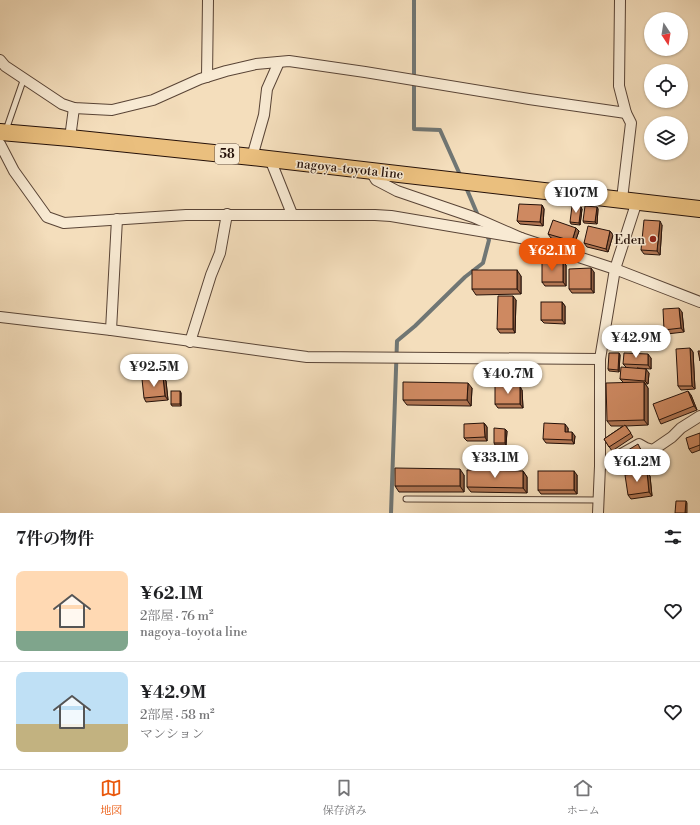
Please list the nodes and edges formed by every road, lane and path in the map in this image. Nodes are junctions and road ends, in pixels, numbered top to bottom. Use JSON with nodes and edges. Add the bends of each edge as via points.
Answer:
{"nodes":[{"id":1,"x":208,"y":0,"type":"edge"},
{"id":2,"x":620,"y":0,"type":"edge"},
{"id":3,"x":0,"y":60,"type":"edge"},
{"id":4,"x":278,"y":62,"type":"junction"},
{"id":5,"x":207,"y":77,"type":"junction"},
{"id":6,"x":24,"y":78,"type":"junction"},
{"id":7,"x":74,"y":108,"type":"junction"},
{"id":8,"x":626,"y":113,"type":"junction"},
{"id":9,"x":2,"y":136,"type":"edge"},
{"id":10,"x":70,"y":138,"type":"junction"},
{"id":11,"x":252,"y":157,"type":"junction"},
{"id":12,"x":270,"y":159,"type":"junction"},
{"id":13,"x":370,"y":170,"type":"junction"},
{"id":14,"x":630,"y":200,"type":"junction"},
{"id":15,"x":700,"y":209,"type":"edge"},
{"id":16,"x":227,"y":214,"type":"junction"},
{"id":17,"x":292,"y":214,"type":"junction"},
{"id":18,"x":117,"y":219,"type":"junction"},
{"id":19,"x":491,"y":229,"type":"junction"},
{"id":20,"x":615,"y":269,"type":"junction"},
{"id":21,"x":700,"y":302,"type":"edge"},
{"id":22,"x":0,"y":317,"type":"edge"},
{"id":23,"x":111,"y":330,"type":"junction"},
{"id":24,"x":190,"y":342,"type":"junction"},
{"id":25,"x":600,"y":359,"type":"junction"},
{"id":26,"x":700,"y":416,"type":"edge"},
{"id":27,"x":600,"y":466,"type":"junction"},
{"id":28,"x":406,"y":500,"type":"dead end"},
{"id":29,"x":599,"y":500,"type":"junction"},
{"id":30,"x":598,"y":513,"type":"edge"}],
"edges":[{"from":1,"to":5,"type":"street"},
{"from":2,"to":8,"type":"street","via":[[619,86]]},
{"from":3,"to":6,"type":"street"},
{"from":4,"to":5,"type":"street","via":[[256,64]]},
{"from":4,"to":8,"type":"street","via":[[289,61]]},
{"from":4,"to":11,"type":"street","via":[[267,89],[264,115]]},
{"from":5,"to":7,"type":"street","via":[[153,100],[112,110]]},
{"from":6,"to":7,"type":"street","via":[[62,104]]},
{"from":6,"to":9,"type":"lane"},
{"from":7,"to":10,"type":"street"},
{"from":8,"to":14,"type":"street","via":[[631,123]]},
{"from":9,"to":10,"type":"main road","name":"nagoya-toyota line","number":"58"},
{"from":9,"to":18,"type":"street","via":[[14,171],[47,217],[64,223]]},
{"from":10,"to":11,"type":"main road","name":"nagoya-toyota line","number":"58"},
{"from":11,"to":12,"type":"main road","name":"nagoya-toyota line","number":"58"},
{"from":12,"to":13,"type":"main road","name":"nagoya-toyota line","number":"58"},
{"from":12,"to":17,"type":"street"},
{"from":13,"to":14,"type":"main road","name":"nagoya-toyota line","number":"58"},
{"from":13,"to":19,"type":"street","via":[[376,180],[397,191],[474,217]]},
{"from":14,"to":15,"type":"main road","name":"nagoya-toyota line","number":"58"},
{"from":14,"to":20,"type":"street"},
{"from":16,"to":17,"type":"street"},
{"from":16,"to":18,"type":"street"},
{"from":16,"to":24,"type":"street","via":[[220,253]]},
{"from":17,"to":19,"type":"street","via":[[375,215],[476,230]]},
{"from":18,"to":23,"type":"street"},
{"from":19,"to":20,"type":"street"},
{"from":20,"to":21,"type":"street"},
{"from":20,"to":25,"type":"street"},
{"from":22,"to":23,"type":"street"},
{"from":23,"to":24,"type":"street"},
{"from":24,"to":25,"type":"street","via":[[307,357]]},
{"from":25,"to":27,"type":"street"},
{"from":26,"to":27,"type":"street","via":[[653,450],[639,444]]},
{"from":27,"to":29,"type":"street"},
{"from":28,"to":29,"type":"lane"},
{"from":29,"to":30,"type":"street"}]}
